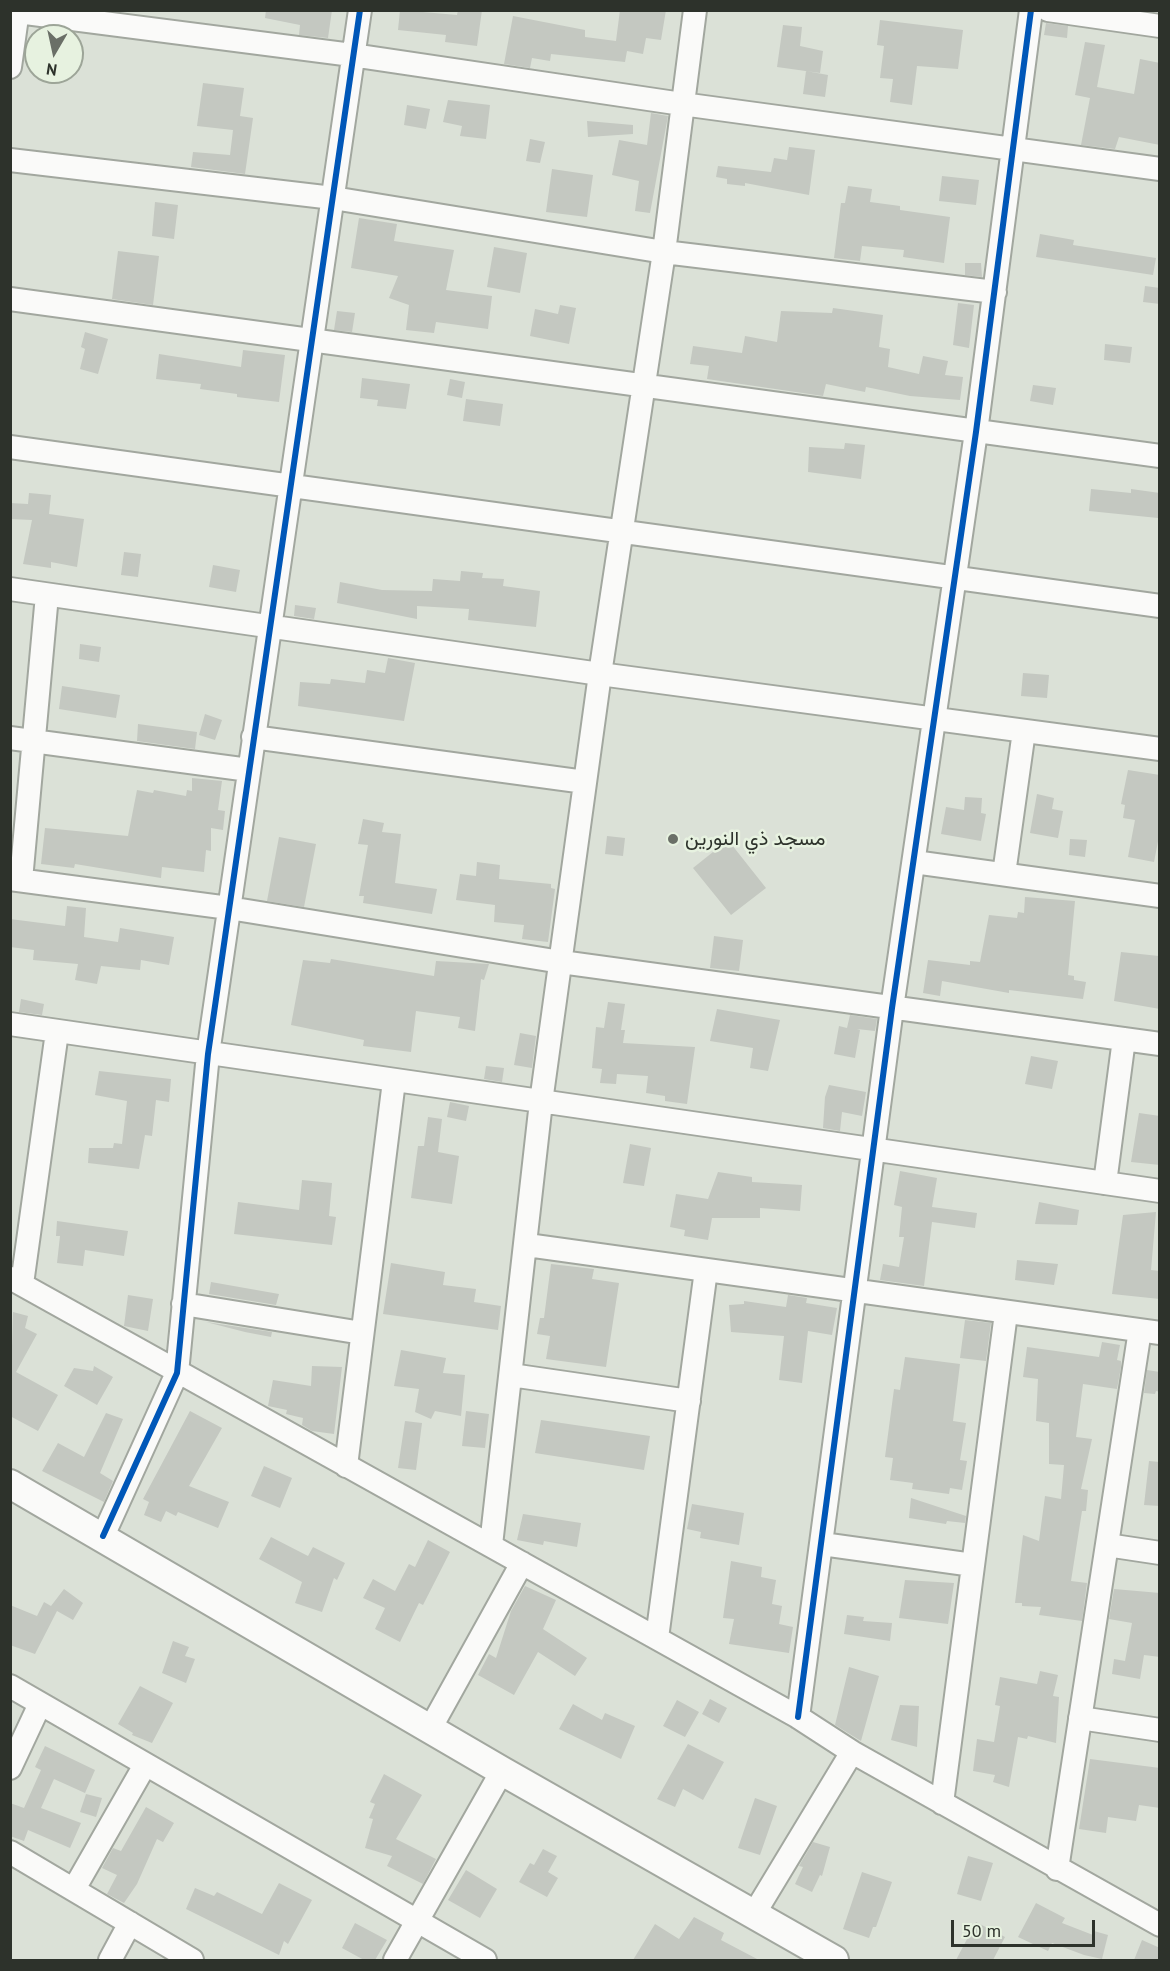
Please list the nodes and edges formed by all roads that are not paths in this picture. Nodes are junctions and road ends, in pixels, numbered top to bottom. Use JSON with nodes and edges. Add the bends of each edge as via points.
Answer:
{"nodes":[{"id":1,"x":360,"y":10,"type":"edge"},
{"id":2,"x":696,"y":10,"type":"edge"},
{"id":3,"x":1031,"y":10,"type":"edge"},
{"id":4,"x":1048,"y":10,"type":"edge"},
{"id":5,"x":16,"y":11,"type":"edge"},
{"id":6,"x":1160,"y":26,"type":"edge"},
{"id":7,"x":352,"y":55,"type":"junction"},
{"id":8,"x":10,"y":67,"type":"edge"},
{"id":9,"x":682,"y":104,"type":"junction"},
{"id":10,"x":1014,"y":149,"type":"junction"},
{"id":11,"x":10,"y":160,"type":"edge"},
{"id":12,"x":1160,"y":169,"type":"edge"},
{"id":13,"x":333,"y":198,"type":"junction"},
{"id":14,"x":664,"y":252,"type":"junction"},
{"id":15,"x":995,"y":292,"type":"junction"},
{"id":16,"x":10,"y":299,"type":"edge"},
{"id":17,"x":310,"y":340,"type":"junction"},
{"id":18,"x":642,"y":386,"type":"junction"},
{"id":19,"x":976,"y":432,"type":"junction"},
{"id":20,"x":10,"y":447,"type":"edge"},
{"id":21,"x":1160,"y":456,"type":"edge"},
{"id":22,"x":289,"y":485,"type":"junction"},
{"id":23,"x":622,"y":531,"type":"junction"},
{"id":24,"x":954,"y":577,"type":"junction"},
{"id":25,"x":10,"y":589,"type":"edge"},
{"id":26,"x":47,"y":595,"type":"junction"},
{"id":27,"x":1160,"y":606,"type":"edge"},
{"id":28,"x":269,"y":624,"type":"junction"},
{"id":29,"x":600,"y":674,"type":"junction"},
{"id":30,"x":933,"y":718,"type":"junction"},
{"id":31,"x":1024,"y":730,"type":"junction"},
{"id":32,"x":253,"y":737,"type":"junction"},
{"id":33,"x":21,"y":740,"type":"edge"},
{"id":34,"x":1160,"y":750,"type":"edge"},
{"id":35,"x":249,"y":770,"type":"junction"},
{"id":36,"x":585,"y":782,"type":"junction"},
{"id":37,"x":914,"y":862,"type":"junction"},
{"id":38,"x":1005,"y":874,"type":"junction"},
{"id":39,"x":16,"y":880,"type":"edge"},
{"id":40,"x":1160,"y":896,"type":"edge"},
{"id":41,"x":229,"y":908,"type":"junction"},
{"id":42,"x":561,"y":962,"type":"junction"},
{"id":43,"x":892,"y":1008,"type":"junction"},
{"id":44,"x":10,"y":1024,"type":"edge"},
{"id":45,"x":57,"y":1032,"type":"junction"},
{"id":46,"x":1124,"y":1040,"type":"junction"},
{"id":47,"x":1160,"y":1044,"type":"edge"},
{"id":48,"x":208,"y":1054,"type":"junction"},
{"id":49,"x":394,"y":1081,"type":"junction"},
{"id":50,"x":542,"y":1102,"type":"junction"},
{"id":51,"x":873,"y":1150,"type":"junction"},
{"id":52,"x":1105,"y":1183,"type":"junction"},
{"id":53,"x":1160,"y":1191,"type":"edge"},
{"id":54,"x":527,"y":1245,"type":"junction"},
{"id":55,"x":706,"y":1270,"type":"junction"},
{"id":56,"x":16,"y":1281,"type":"edge"},
{"id":57,"x":854,"y":1291,"type":"junction"},
{"id":58,"x":183,"y":1304,"type":"junction"},
{"id":59,"x":1006,"y":1313,"type":"junction"},
{"id":60,"x":362,"y":1332,"type":"junction"},
{"id":61,"x":1150,"y":1332,"type":"edge"},
{"id":62,"x":177,"y":1373,"type":"junction"},
{"id":63,"x":511,"y":1375,"type":"junction"},
{"id":64,"x":689,"y":1401,"type":"junction"},
{"id":65,"x":346,"y":1466,"type":"junction"},
{"id":66,"x":10,"y":1484,"type":"edge"},
{"id":67,"x":103,"y":1536,"type":"junction"},
{"id":68,"x":822,"y":1544,"type":"junction"},
{"id":69,"x":491,"y":1545,"type":"junction"},
{"id":70,"x":1107,"y":1545,"type":"junction"},
{"id":71,"x":1160,"y":1553,"type":"edge"},
{"id":72,"x":522,"y":1563,"type":"junction"},
{"id":73,"x":973,"y":1565,"type":"junction"},
{"id":74,"x":657,"y":1638,"type":"junction"},
{"id":75,"x":10,"y":1686,"type":"edge"},
{"id":76,"x":40,"y":1704,"type":"junction"},
{"id":77,"x":798,"y":1717,"type":"junction"},
{"id":78,"x":1080,"y":1718,"type":"junction"},
{"id":79,"x":430,"y":1729,"type":"junction"},
{"id":80,"x":1160,"y":1730,"type":"edge"},
{"id":81,"x":852,"y":1752,"type":"junction"},
{"id":82,"x":145,"y":1765,"type":"junction"},
{"id":83,"x":10,"y":1768,"type":"edge"},
{"id":84,"x":501,"y":1772,"type":"junction"},
{"id":85,"x":942,"y":1803,"type":"junction"},
{"id":86,"x":10,"y":1852,"type":"edge"},
{"id":87,"x":1057,"y":1869,"type":"junction"},
{"id":88,"x":74,"y":1889,"type":"junction"},
{"id":89,"x":754,"y":1914,"type":"junction"},
{"id":90,"x":417,"y":1922,"type":"junction"},
{"id":91,"x":130,"y":1923,"type":"junction"},
{"id":92,"x":1160,"y":1925,"type":"edge"},
{"id":93,"x":110,"y":1960,"type":"edge"},
{"id":94,"x":192,"y":1960,"type":"edge"},
{"id":95,"x":395,"y":1960,"type":"edge"},
{"id":96,"x":485,"y":1960,"type":"edge"},
{"id":97,"x":832,"y":1960,"type":"edge"}],
"edges":[{"from":1,"to":7,"type":"street"},
{"from":2,"to":9,"type":"street"},
{"from":3,"to":10,"type":"street"},
{"from":4,"to":6,"type":"street"},
{"from":5,"to":7,"type":"street"},
{"from":5,"to":8,"type":"street"},
{"from":7,"to":9,"type":"street"},
{"from":7,"to":13,"type":"street"},
{"from":9,"to":10,"type":"street"},
{"from":9,"to":14,"type":"street"},
{"from":10,"to":12,"type":"street"},
{"from":10,"to":15,"type":"street"},
{"from":11,"to":13,"type":"street"},
{"from":13,"to":14,"type":"street"},
{"from":13,"to":17,"type":"street"},
{"from":14,"to":15,"type":"street"},
{"from":14,"to":18,"type":"street"},
{"from":15,"to":19,"type":"street"},
{"from":16,"to":17,"type":"street"},
{"from":17,"to":18,"type":"street"},
{"from":17,"to":22,"type":"street"},
{"from":18,"to":19,"type":"street"},
{"from":18,"to":23,"type":"street"},
{"from":19,"to":21,"type":"street"},
{"from":19,"to":24,"type":"street"},
{"from":20,"to":22,"type":"street"},
{"from":22,"to":23,"type":"street"},
{"from":22,"to":28,"type":"street"},
{"from":23,"to":24,"type":"street"},
{"from":23,"to":29,"type":"street"},
{"from":24,"to":27,"type":"street"},
{"from":24,"to":30,"type":"street"},
{"from":25,"to":26,"type":"street"},
{"from":26,"to":28,"type":"street"},
{"from":26,"to":33,"type":"street"},
{"from":28,"to":29,"type":"street"},
{"from":28,"to":32,"type":"street"},
{"from":29,"to":30,"type":"street"},
{"from":29,"to":36,"type":"street"},
{"from":30,"to":31,"type":"street"},
{"from":30,"to":37,"type":"street"},
{"from":31,"to":34,"type":"street"},
{"from":31,"to":38,"type":"street"},
{"from":32,"to":35,"type":"street"},
{"from":32,"to":36,"type":"street"},
{"from":33,"to":35,"type":"street"},
{"from":33,"to":39,"type":"street"},
{"from":35,"to":41,"type":"street"},
{"from":36,"to":42,"type":"street"},
{"from":37,"to":38,"type":"street"},
{"from":37,"to":43,"type":"street"},
{"from":38,"to":40,"type":"street"},
{"from":39,"to":41,"type":"street"},
{"from":41,"to":42,"type":"street"},
{"from":41,"to":48,"type":"street"},
{"from":42,"to":43,"type":"street"},
{"from":42,"to":50,"type":"street"},
{"from":43,"to":46,"type":"street"},
{"from":43,"to":51,"type":"street"},
{"from":44,"to":45,"type":"street"},
{"from":45,"to":48,"type":"street"},
{"from":45,"to":56,"type":"street"},
{"from":46,"to":47,"type":"street"},
{"from":46,"to":52,"type":"street"},
{"from":48,"to":49,"type":"street"},
{"from":48,"to":58,"type":"street"},
{"from":49,"to":50,"type":"street"},
{"from":49,"to":60,"type":"street"},
{"from":50,"to":51,"type":"street"},
{"from":50,"to":54,"type":"street"},
{"from":51,"to":52,"type":"street"},
{"from":51,"to":57,"type":"street"},
{"from":52,"to":53,"type":"street"},
{"from":54,"to":55,"type":"street"},
{"from":54,"to":63,"type":"street"},
{"from":55,"to":57,"type":"street"},
{"from":55,"to":64,"type":"street"},
{"from":56,"to":62,"type":"street"},
{"from":57,"to":59,"type":"street"},
{"from":57,"to":68,"type":"street"},
{"from":58,"to":60,"type":"street"},
{"from":58,"to":62,"type":"street"},
{"from":59,"to":61,"type":"street"},
{"from":59,"to":73,"type":"street"},
{"from":60,"to":65,"type":"street"},
{"from":61,"to":70,"type":"street"},
{"from":62,"to":65,"type":"street"},
{"from":62,"to":67,"type":"street"},
{"from":63,"to":64,"type":"street"},
{"from":63,"to":69,"type":"street"},
{"from":64,"to":74,"type":"street"},
{"from":65,"to":69,"type":"street"},
{"from":66,"to":67,"type":"street"},
{"from":67,"to":79,"type":"street"},
{"from":68,"to":73,"type":"street"},
{"from":68,"to":77,"type":"street"},
{"from":69,"to":72,"type":"street"},
{"from":70,"to":71,"type":"street"},
{"from":70,"to":78,"type":"street"},
{"from":72,"to":74,"type":"street"},
{"from":72,"to":79,"type":"street"},
{"from":73,"to":85,"type":"street"},
{"from":74,"to":77,"type":"street"},
{"from":75,"to":76,"type":"street"},
{"from":76,"to":82,"type":"street"},
{"from":76,"to":83,"type":"street"},
{"from":77,"to":81,"type":"street"},
{"from":78,"to":80,"type":"street"},
{"from":78,"to":87,"type":"street"},
{"from":79,"to":84,"type":"street"},
{"from":81,"to":85,"type":"street"},
{"from":81,"to":89,"type":"street"},
{"from":82,"to":88,"type":"street"},
{"from":82,"to":90,"type":"street"},
{"from":84,"to":89,"type":"street"},
{"from":84,"to":90,"type":"street"},
{"from":85,"to":87,"type":"street"},
{"from":86,"to":88,"type":"street"},
{"from":87,"to":92,"type":"street"},
{"from":88,"to":91,"type":"street"},
{"from":89,"to":97,"type":"street"},
{"from":90,"to":95,"type":"street"},
{"from":90,"to":96,"type":"street"},
{"from":91,"to":93,"type":"street"},
{"from":91,"to":94,"type":"street"}]}
